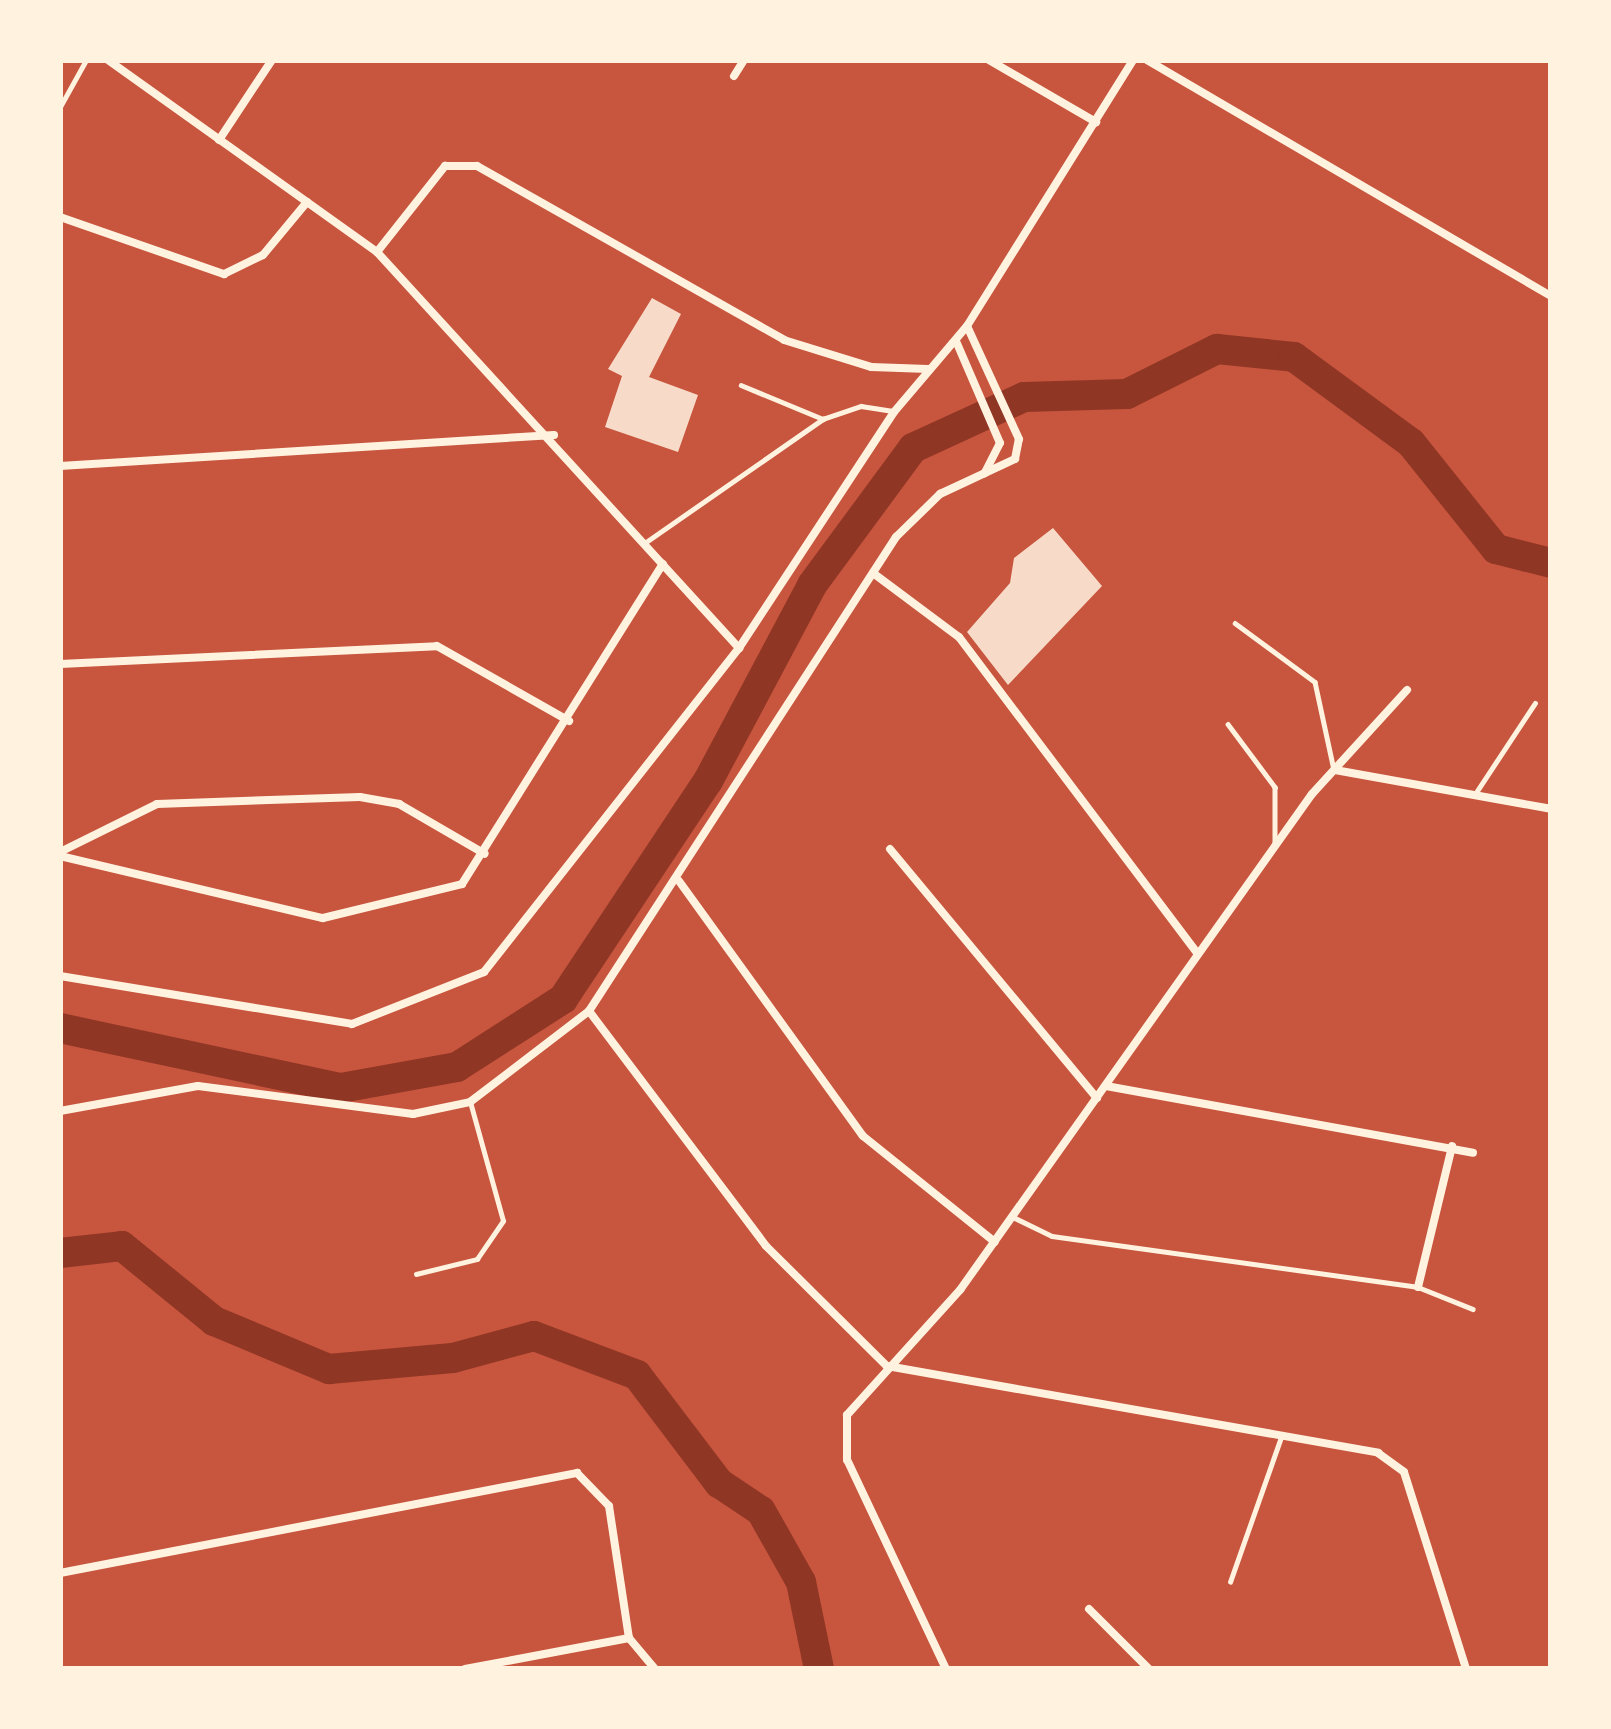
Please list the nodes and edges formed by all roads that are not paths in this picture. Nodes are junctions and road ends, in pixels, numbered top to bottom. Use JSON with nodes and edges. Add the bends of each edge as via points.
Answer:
{"nodes":[{"id":1,"x":86,"y":60,"type":"edge"},
{"id":2,"x":108,"y":60,"type":"edge"},
{"id":3,"x":272,"y":60,"type":"edge"},
{"id":4,"x":744,"y":60,"type":"edge"},
{"id":5,"x":989,"y":60,"type":"edge"},
{"id":6,"x":1132,"y":60,"type":"edge"},
{"id":7,"x":1148,"y":60,"type":"edge"},
{"id":8,"x":734,"y":76,"type":"dead end"},
{"id":9,"x":60,"y":107,"type":"edge"},
{"id":10,"x":1096,"y":122,"type":"junction"},
{"id":11,"x":219,"y":140,"type":"junction"},
{"id":12,"x":307,"y":202,"type":"junction"},
{"id":13,"x":60,"y":217,"type":"edge"},
{"id":14,"x":377,"y":252,"type":"junction"},
{"id":15,"x":1551,"y":296,"type":"edge"},
{"id":16,"x":967,"y":326,"type":"junction"},
{"id":17,"x":956,"y":341,"type":"junction"},
{"id":18,"x":930,"y":369,"type":"junction"},
{"id":19,"x":741,"y":385,"type":"dead end"},
{"id":20,"x":894,"y":412,"type":"junction"},
{"id":21,"x":823,"y":419,"type":"junction"},
{"id":22,"x":554,"y":436,"type":"junction"},
{"id":23,"x":60,"y":466,"type":"edge"},
{"id":24,"x":984,"y":474,"type":"junction"},
{"id":25,"x":646,"y":542,"type":"junction"},
{"id":26,"x":663,"y":565,"type":"junction"},
{"id":27,"x":873,"y":573,"type":"junction"},
{"id":28,"x":1235,"y":623,"type":"dead end"},
{"id":29,"x":740,"y":648,"type":"junction"},
{"id":30,"x":60,"y":664,"type":"edge"},
{"id":31,"x":1407,"y":690,"type":"dead end"},
{"id":32,"x":1535,"y":703,"type":"dead end"},
{"id":33,"x":569,"y":721,"type":"junction"},
{"id":34,"x":1228,"y":724,"type":"dead end"},
{"id":35,"x":1334,"y":770,"type":"junction"},
{"id":36,"x":1477,"y":790,"type":"junction"},
{"id":37,"x":1551,"y":809,"type":"edge"},
{"id":38,"x":890,"y":849,"type":"dead end"},
{"id":39,"x":60,"y":854,"type":"edge"},
{"id":40,"x":485,"y":854,"type":"junction"},
{"id":41,"x":1271,"y":860,"type":"junction"},
{"id":42,"x":679,"y":880,"type":"junction"},
{"id":43,"x":1197,"y":953,"type":"junction"},
{"id":44,"x":60,"y":976,"type":"edge"},
{"id":45,"x":589,"y":1010,"type":"junction"},
{"id":46,"x":1106,"y":1086,"type":"junction"},
{"id":47,"x":1096,"y":1098,"type":"junction"},
{"id":48,"x":470,"y":1102,"type":"junction"},
{"id":49,"x":60,"y":1111,"type":"edge"},
{"id":50,"x":1452,"y":1146,"type":"junction"},
{"id":51,"x":1473,"y":1153,"type":"dead end"},
{"id":52,"x":1013,"y":1216,"type":"junction"},
{"id":53,"x":995,"y":1242,"type":"junction"},
{"id":54,"x":416,"y":1274,"type":"dead end"},
{"id":55,"x":1418,"y":1287,"type":"junction"},
{"id":56,"x":1473,"y":1310,"type":"dead end"},
{"id":57,"x":886,"y":1366,"type":"junction"},
{"id":58,"x":1281,"y":1437,"type":"junction"},
{"id":59,"x":60,"y":1573,"type":"edge"},
{"id":60,"x":1230,"y":1582,"type":"dead end"},
{"id":61,"x":1089,"y":1609,"type":"dead end"},
{"id":62,"x":629,"y":1638,"type":"junction"},
{"id":63,"x":465,"y":1669,"type":"edge"},
{"id":64,"x":655,"y":1669,"type":"edge"},
{"id":65,"x":946,"y":1669,"type":"edge"},
{"id":66,"x":1149,"y":1669,"type":"edge"},
{"id":67,"x":1466,"y":1669,"type":"edge"}],
"edges":[{"from":1,"to":9,"type":"lane"},
{"from":2,"to":11,"type":"street"},
{"from":3,"to":11,"type":"street"},
{"from":4,"to":8,"type":"street"},
{"from":5,"to":10,"type":"street"},
{"from":6,"to":10,"type":"street"},
{"from":7,"to":15,"type":"street"},
{"from":10,"to":16,"type":"street"},
{"from":11,"to":12,"type":"street"},
{"from":12,"to":13,"type":"street","via":[[263,255],[224,274]]},
{"from":12,"to":14,"type":"street"},
{"from":14,"to":18,"type":"street","via":[[445,166],[477,166],[784,340],[872,367]]},
{"from":14,"to":22,"type":"street"},
{"from":16,"to":17,"type":"street"},
{"from":16,"to":24,"type":"street","via":[[1019,440],[1015,459]]},
{"from":17,"to":18,"type":"street"},
{"from":17,"to":24,"type":"street","via":[[1000,443]]},
{"from":18,"to":20,"type":"street"},
{"from":19,"to":21,"type":"lane"},
{"from":20,"to":21,"type":"lane","via":[[861,406]]},
{"from":20,"to":29,"type":"street"},
{"from":21,"to":25,"type":"lane"},
{"from":22,"to":23,"type":"street"},
{"from":22,"to":25,"type":"street"},
{"from":24,"to":27,"type":"street","via":[[922,507]]},
{"from":25,"to":26,"type":"street"},
{"from":26,"to":29,"type":"street"},
{"from":26,"to":33,"type":"street"},
{"from":27,"to":42,"type":"street"},
{"from":27,"to":43,"type":"street","via":[[959,638]]},
{"from":28,"to":35,"type":"lane","via":[[1315,682]]},
{"from":29,"to":44,"type":"street","via":[[484,972],[352,1024]]},
{"from":30,"to":33,"type":"street","via":[[437,646]]},
{"from":31,"to":35,"type":"street"},
{"from":32,"to":36,"type":"lane"},
{"from":33,"to":40,"type":"street"},
{"from":34,"to":41,"type":"lane","via":[[1275,787]]},
{"from":35,"to":36,"type":"street"},
{"from":35,"to":41,"type":"street"},
{"from":36,"to":37,"type":"street"},
{"from":38,"to":47,"type":"street"},
{"from":39,"to":40,"type":"street","via":[[157,804],[359,797],[399,804]]},
{"from":39,"to":40,"type":"street","via":[[323,918],[462,884]]},
{"from":41,"to":43,"type":"street"},
{"from":42,"to":45,"type":"street"},
{"from":42,"to":53,"type":"street","via":[[848,1118]]},
{"from":43,"to":46,"type":"street"},
{"from":45,"to":48,"type":"street"},
{"from":45,"to":57,"type":"street","via":[[766,1246]]},
{"from":46,"to":47,"type":"street"},
{"from":46,"to":50,"type":"street"},
{"from":47,"to":52,"type":"street"},
{"from":48,"to":49,"type":"street","via":[[412,1114],[198,1086]]},
{"from":48,"to":54,"type":"lane","via":[[503,1221],[477,1259]]},
{"from":50,"to":51,"type":"street"},
{"from":50,"to":55,"type":"street"},
{"from":52,"to":53,"type":"street"},
{"from":52,"to":55,"type":"lane","via":[[1052,1236]]},
{"from":53,"to":57,"type":"street"},
{"from":55,"to":56,"type":"lane"},
{"from":57,"to":58,"type":"street"},
{"from":57,"to":65,"type":"street","via":[[847,1415],[848,1460]]},
{"from":58,"to":60,"type":"lane"},
{"from":58,"to":67,"type":"street","via":[[1378,1453],[1404,1472]]},
{"from":59,"to":62,"type":"street","via":[[578,1473],[609,1506]]},
{"from":61,"to":66,"type":"street"},
{"from":62,"to":63,"type":"street"},
{"from":62,"to":64,"type":"street"}]}
